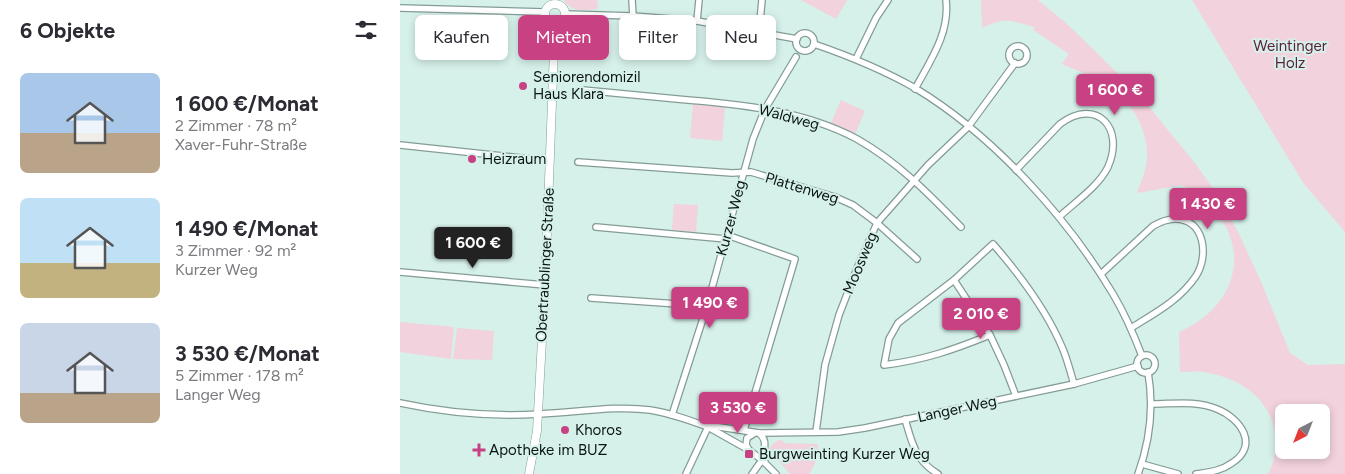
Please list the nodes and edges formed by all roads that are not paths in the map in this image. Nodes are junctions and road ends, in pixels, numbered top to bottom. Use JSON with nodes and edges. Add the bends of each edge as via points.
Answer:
{"nodes":[{"id":1,"x":632,"y":0,"type":"edge"},
{"id":2,"x":699,"y":0,"type":"edge"},
{"id":3,"x":762,"y":0,"type":"edge"},
{"id":4,"x":888,"y":0,"type":"edge"},
{"id":5,"x":946,"y":0,"type":"edge"},
{"id":6,"x":556,"y":2,"type":"edge"},
{"id":7,"x":400,"y":8,"type":"edge"},
{"id":8,"x":545,"y":12,"type":"junction"},
{"id":9,"x":566,"y":14,"type":"joint"},
{"id":10,"x":546,"y":15,"type":"edge"},
{"id":11,"x":633,"y":15,"type":"edge"},
{"id":12,"x":761,"y":15,"type":"edge"},
{"id":13,"x":619,"y":16,"type":"edge"},
{"id":14,"x":697,"y":21,"type":"joint"},
{"id":15,"x":706,"y":22,"type":"edge"},
{"id":16,"x":776,"y":35,"type":"edge"},
{"id":17,"x":797,"y":39,"type":"junction"},
{"id":18,"x":814,"y":44,"type":"junction"},
{"id":19,"x":796,"y":57,"type":"dead end"},
{"id":20,"x":856,"y":59,"type":"junction"},
{"id":21,"x":553,"y":60,"type":"edge"},
{"id":22,"x":1015,"y":62,"type":"dead end"},
{"id":23,"x":915,"y":89,"type":"junction"},
{"id":24,"x":583,"y":90,"type":"dead end"},
{"id":25,"x":765,"y":109,"type":"junction"},
{"id":26,"x":968,"y":127,"type":"junction"},
{"id":27,"x":400,"y":145,"type":"edge"},
{"id":28,"x":550,"y":161,"type":"junction"},
{"id":29,"x":578,"y":162,"type":"dead end"},
{"id":30,"x":1016,"y":170,"type":"junction"},
{"id":31,"x":743,"y":173,"type":"junction"},
{"id":32,"x":915,"y":179,"type":"junction"},
{"id":33,"x":1059,"y":217,"type":"junction"},
{"id":34,"x":877,"y":222,"type":"junction"},
{"id":35,"x":596,"y":227,"type":"dead end"},
{"id":36,"x":961,"y":227,"type":"dead end"},
{"id":37,"x":726,"y":237,"type":"junction"},
{"id":38,"x":917,"y":258,"type":"dead end"},
{"id":39,"x":400,"y":272,"type":"edge"},
{"id":40,"x":1101,"y":274,"type":"junction"},
{"id":41,"x":954,"y":280,"type":"junction"},
{"id":42,"x":545,"y":286,"type":"junction"},
{"id":43,"x":591,"y":298,"type":"dead end"},
{"id":44,"x":707,"y":306,"type":"junction"},
{"id":45,"x":1131,"y":328,"type":"junction"},
{"id":46,"x":990,"y":335,"type":"junction"},
{"id":47,"x":1142,"y":356,"type":"junction"},
{"id":48,"x":1138,"y":366,"type":"junction"},
{"id":49,"x":1148,"y":372,"type":"junction"},
{"id":50,"x":1074,"y":384,"type":"junction"},
{"id":51,"x":1016,"y":396,"type":"junction"},
{"id":52,"x":400,"y":403,"type":"edge"},
{"id":53,"x":1152,"y":404,"type":"junction"},
{"id":54,"x":537,"y":415,"type":"junction"},
{"id":55,"x":672,"y":415,"type":"junction"},
{"id":56,"x":905,"y":420,"type":"junction"},
{"id":57,"x":708,"y":427,"type":"junction"},
{"id":58,"x":744,"y":430,"type":"junction"},
{"id":59,"x":774,"y":432,"type":"junction"},
{"id":60,"x":816,"y":432,"type":"junction"},
{"id":61,"x":757,"y":433,"type":"junction"},
{"id":62,"x":766,"y":442,"type":"junction"},
{"id":63,"x":764,"y":449,"type":"junction"},
{"id":64,"x":749,"y":450,"type":"junction"},
{"id":65,"x":764,"y":462,"type":"junction"},
{"id":66,"x":1142,"y":464,"type":"junction"},
{"id":67,"x":529,"y":474,"type":"edge"},
{"id":68,"x":686,"y":474,"type":"edge"},
{"id":69,"x":752,"y":474,"type":"edge"},
{"id":70,"x":776,"y":474,"type":"edge"},
{"id":71,"x":938,"y":474,"type":"edge"},
{"id":72,"x":1138,"y":474,"type":"edge"},
{"id":73,"x":1178,"y":474,"type":"edge"},
{"id":74,"x":1196,"y":474,"type":"edge"}],
"edges":[{"from":1,"to":11,"type":"street"},
{"from":2,"to":14,"type":"street"},
{"from":3,"to":12,"type":"street"},
{"from":4,"to":20,"type":"street"},
{"from":5,"to":23,"type":"street","via":[[945,27]]},
{"from":6,"to":8,"type":"street"},
{"from":6,"to":9,"type":"street"},
{"from":7,"to":8,"type":"street"},
{"from":8,"to":10,"type":"street"},
{"from":9,"to":13,"type":"street"},
{"from":14,"to":15,"type":"street"},
{"from":16,"to":17,"type":"street"},
{"from":17,"to":18,"type":"street","via":[[807,33],[814,38]]},
{"from":17,"to":18,"type":"street","via":[[797,45],[803,51],[812,49]]},
{"from":18,"to":20,"type":"street"},
{"from":19,"to":25,"type":"street","name":"Kurzer Weg"},
{"from":20,"to":23,"type":"street"},
{"from":21,"to":28,"type":"street","name":"Obertraublinger Straße"},
{"from":22,"to":26,"type":"street","name":"Moosweg"},
{"from":23,"to":26,"type":"street"},
{"from":24,"to":25,"type":"street","name":"Waldweg","via":[[713,101]]},
{"from":25,"to":31,"type":"street","name":"Kurzer Weg"},
{"from":25,"to":32,"type":"street","name":"Waldweg","via":[[833,128],[877,151]]},
{"from":26,"to":30,"type":"street"},
{"from":26,"to":32,"type":"street","name":"Moosweg"},
{"from":27,"to":28,"type":"street"},
{"from":28,"to":42,"type":"street","name":"Obertraublinger Straße"},
{"from":29,"to":31,"type":"street","name":"Plattenweg"},
{"from":30,"to":33,"type":"street"},
{"from":30,"to":33,"type":"street","via":[[1069,118],[1089,114],[1106,122],[1113,142],[1112,156],[1106,169],[1098,181]]},
{"from":31,"to":34,"type":"street","name":"Plattenweg","via":[[751,172],[834,197],[853,205]]},
{"from":31,"to":37,"type":"street","name":"Kurzer Weg"},
{"from":32,"to":34,"type":"street","name":"Moosweg"},
{"from":32,"to":36,"type":"street","name":"Waldweg"},
{"from":33,"to":40,"type":"street"},
{"from":34,"to":38,"type":"street","name":"Plattenweg"},
{"from":34,"to":60,"type":"street","name":"Moosweg","via":[[839,315],[826,365]]},
{"from":35,"to":37,"type":"street"},
{"from":37,"to":44,"type":"street","name":"Kurzer Weg"},
{"from":37,"to":58,"type":"street","via":[[795,259]]},
{"from":39,"to":42,"type":"street"},
{"from":40,"to":45,"type":"street"},
{"from":40,"to":45,"type":"street","via":[[1153,226],[1163,221],[1182,220],[1202,239],[1203,259],[1190,285],[1167,306]]},
{"from":41,"to":46,"type":"street"},
{"from":41,"to":46,"type":"street","via":[[898,323],[889,338],[884,364],[932,357]]},
{"from":41,"to":50,"type":"street","via":[[993,244],[1024,282],[1047,318],[1063,349]]},
{"from":42,"to":54,"type":"street","name":"Obertraublinger Straße"},
{"from":43,"to":44,"type":"street"},
{"from":44,"to":55,"type":"street","name":"Kurzer Weg"},
{"from":45,"to":47,"type":"street"},
{"from":46,"to":51,"type":"street"},
{"from":47,"to":48,"type":"street"},
{"from":47,"to":49,"type":"street","via":[[1150,356],[1154,360],[1154,368]]},
{"from":48,"to":49,"type":"street"},
{"from":48,"to":50,"type":"street","name":"Langer Weg"},
{"from":49,"to":53,"type":"street"},
{"from":50,"to":51,"type":"street","name":"Langer Weg"},
{"from":51,"to":56,"type":"street","name":"Langer Weg"},
{"from":52,"to":54,"type":"street","name":"Langer Weg","via":[[459,413]]},
{"from":53,"to":66,"type":"street"},
{"from":53,"to":74,"type":"street","via":[[1201,404],[1218,409],[1240,425],[1246,436],[1241,456],[1219,470]]},
{"from":54,"to":55,"type":"street","name":"Langer Weg","via":[[636,409]]},
{"from":54,"to":67,"type":"street","name":"Obertraublinger Straße"},
{"from":55,"to":57,"type":"street","name":"Langer Weg"},
{"from":56,"to":60,"type":"street","name":"Langer Weg","via":[[838,432]]},
{"from":56,"to":71,"type":"street","via":[[914,450]]},
{"from":57,"to":58,"type":"street","name":"Langer Weg"},
{"from":57,"to":64,"type":"street"},
{"from":57,"to":68,"type":"street"},
{"from":58,"to":61,"type":"street","name":"Langer Weg"},
{"from":59,"to":60,"type":"street","name":"Langer Weg"},
{"from":59,"to":61,"type":"street","name":"Langer Weg"},
{"from":59,"to":62,"type":"street"},
{"from":61,"to":62,"type":"street"},
{"from":61,"to":64,"type":"street","via":[[747,438]]},
{"from":62,"to":63,"type":"street"},
{"from":63,"to":64,"type":"street","via":[[757,453]]},
{"from":63,"to":65,"type":"street"},
{"from":64,"to":65,"type":"street"},
{"from":65,"to":69,"type":"street"},
{"from":65,"to":70,"type":"street"},
{"from":66,"to":72,"type":"street"},
{"from":66,"to":73,"type":"street"}]}
